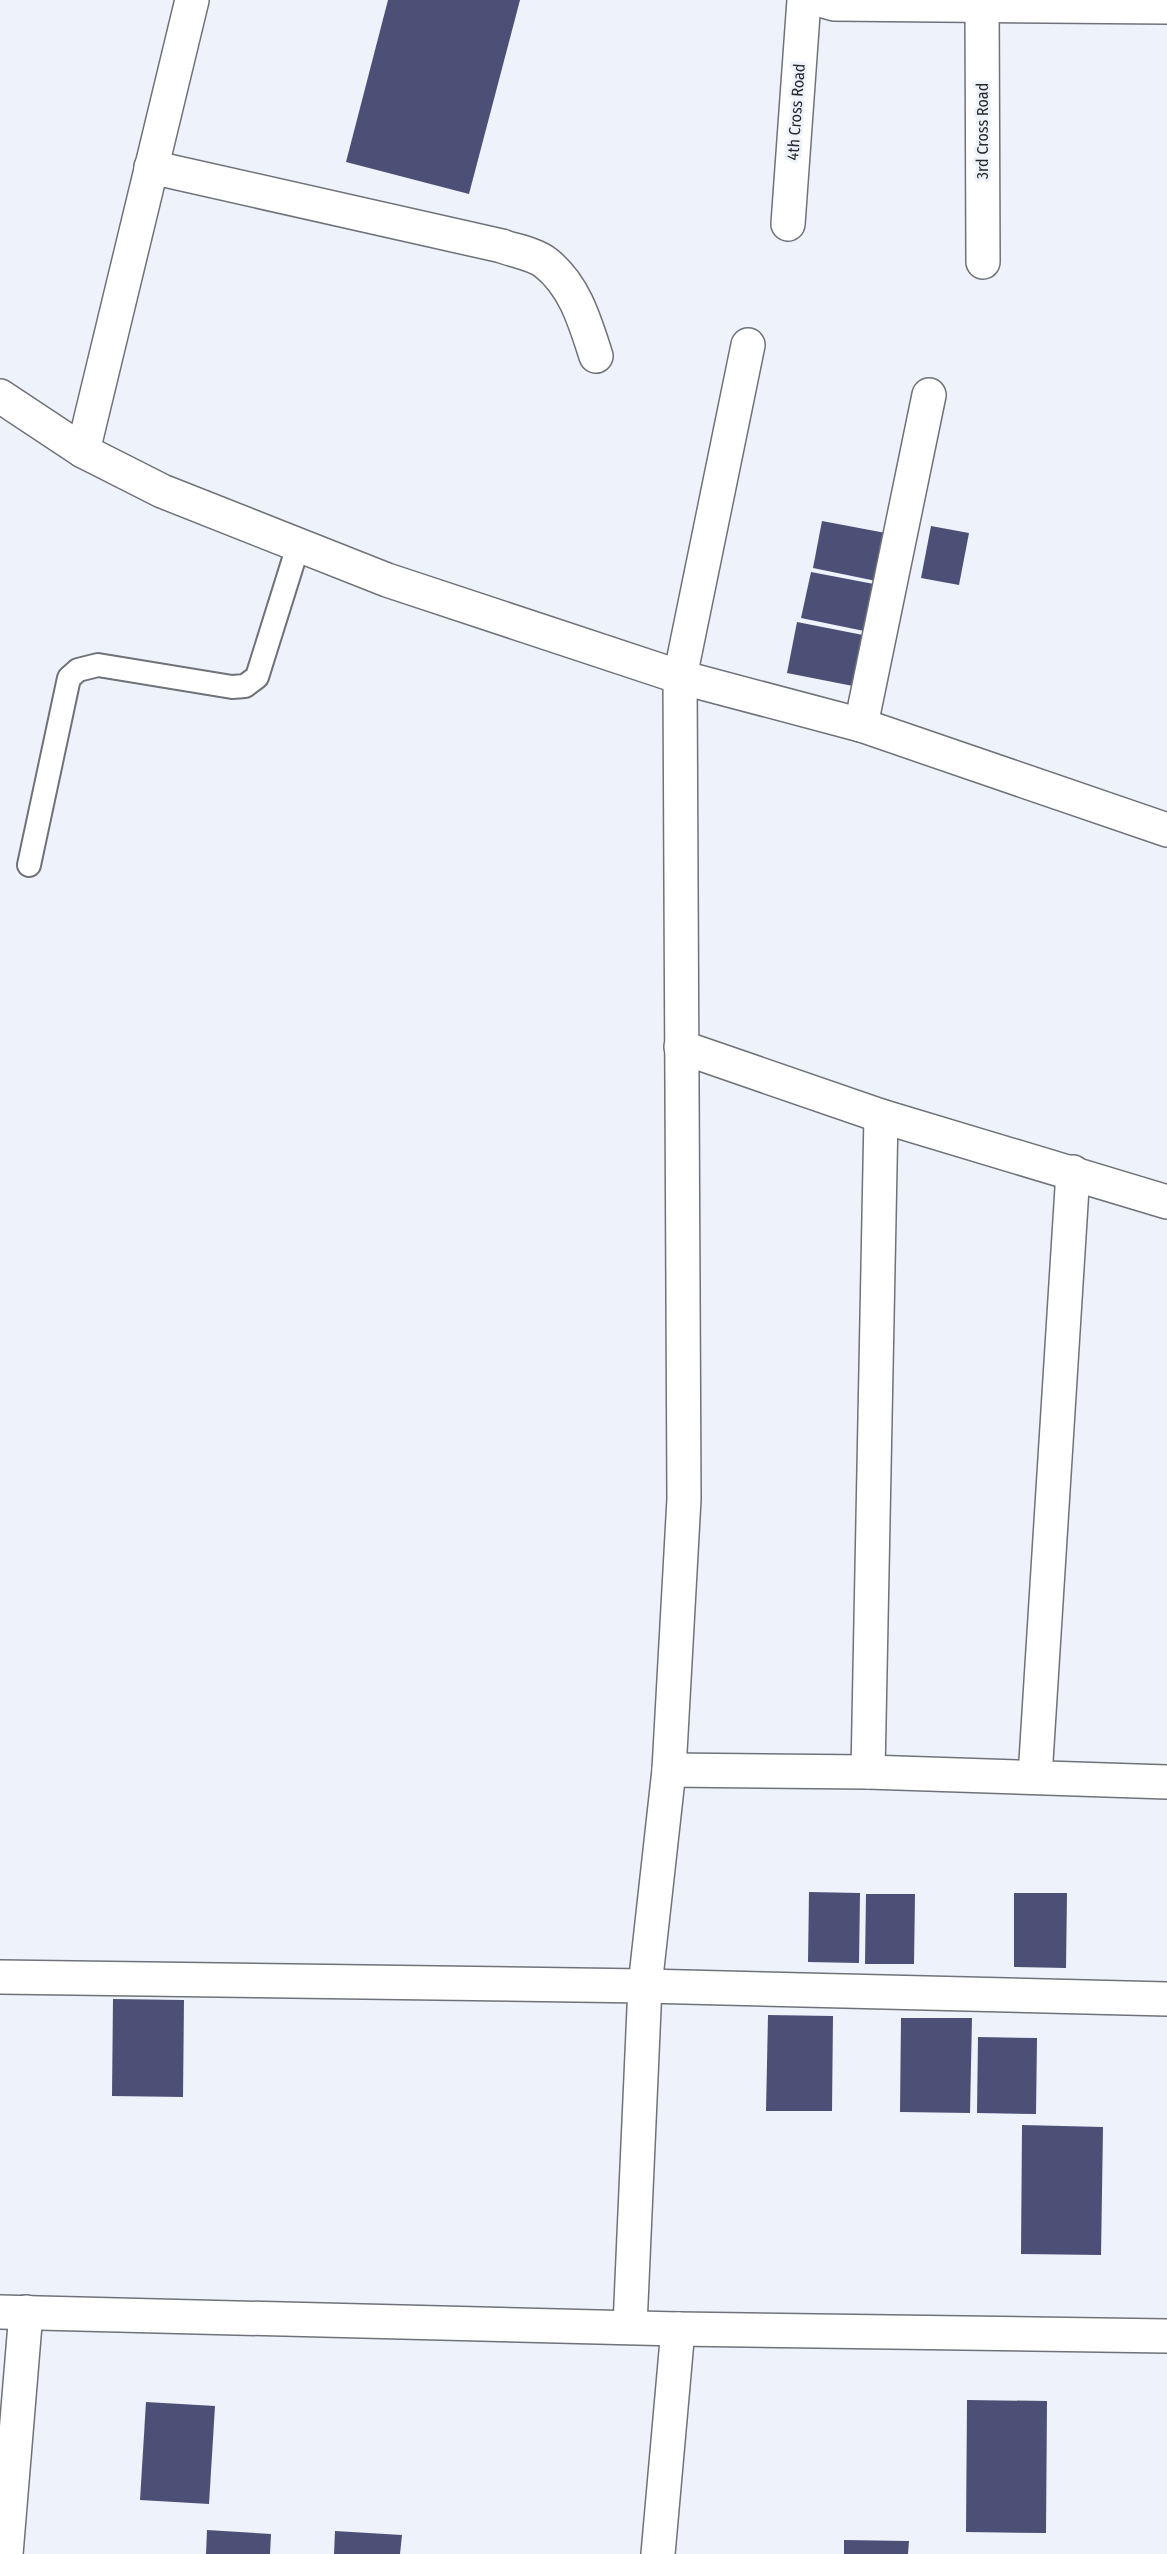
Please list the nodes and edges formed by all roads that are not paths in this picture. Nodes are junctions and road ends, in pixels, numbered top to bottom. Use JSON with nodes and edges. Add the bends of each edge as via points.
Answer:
{"nodes":[{"id":1,"x":192,"y":0,"type":"edge"},
{"id":2,"x":804,"y":0,"type":"edge"},
{"id":3,"x":820,"y":0,"type":"edge"},
{"id":4,"x":982,"y":3,"type":"edge"},
{"id":5,"x":1167,"y":7,"type":"edge"},
{"id":6,"x":151,"y":167,"type":"junction"},
{"id":7,"x":788,"y":224,"type":"dead end"},
{"id":8,"x":982,"y":262,"type":"dead end"},
{"id":9,"x":748,"y":345,"type":"dead end"},
{"id":10,"x":596,"y":356,"type":"dead end"},
{"id":11,"x":929,"y":395,"type":"dead end"},
{"id":12,"x":0,"y":396,"type":"edge"},
{"id":13,"x":83,"y":451,"type":"junction"},
{"id":14,"x":298,"y":546,"type":"junction"},
{"id":15,"x":680,"y":677,"type":"junction"},
{"id":16,"x":861,"y":725,"type":"junction"},
{"id":17,"x":1167,"y":830,"type":"edge"},
{"id":18,"x":29,"y":865,"type":"dead end"},
{"id":19,"x":681,"y":1047,"type":"junction"},
{"id":20,"x":880,"y":1116,"type":"junction"},
{"id":21,"x":1073,"y":1172,"type":"junction"},
{"id":22,"x":1167,"y":1202,"type":"edge"},
{"id":23,"x":669,"y":1770,"type":"junction"},
{"id":24,"x":868,"y":1772,"type":"junction"},
{"id":25,"x":1035,"y":1777,"type":"junction"},
{"id":26,"x":1167,"y":1782,"type":"edge"},
{"id":27,"x":0,"y":1977,"type":"edge"},
{"id":28,"x":645,"y":1986,"type":"junction"},
{"id":29,"x":1167,"y":1999,"type":"edge"},
{"id":30,"x":13,"y":2312,"type":"edge"},
{"id":31,"x":630,"y":2326,"type":"junction"},
{"id":32,"x":678,"y":2329,"type":"junction"},
{"id":33,"x":1167,"y":2336,"type":"edge"},
{"id":34,"x":6,"y":2554,"type":"edge"},
{"id":35,"x":658,"y":2554,"type":"edge"}],
"edges":[{"from":1,"to":6,"type":"street"},
{"from":2,"to":7,"type":"street","name":"4th Cross Road"},
{"from":3,"to":4,"type":"street","via":[[834,4]]},
{"from":4,"to":5,"type":"street"},
{"from":4,"to":8,"type":"street","name":"3rd Cross Road"},
{"from":6,"to":10,"type":"street","via":[[502,246],[545,262],[566,284],[581,309]]},
{"from":6,"to":13,"type":"street"},
{"from":9,"to":15,"type":"street"},
{"from":11,"to":16,"type":"street"},
{"from":12,"to":13,"type":"street"},
{"from":13,"to":14,"type":"street","via":[[162,491]]},
{"from":14,"to":15,"type":"street","via":[[387,580]]},
{"from":14,"to":18,"type":"lane","via":[[257,677],[245,686],[98,665],[78,670],[69,678]]},
{"from":15,"to":16,"type":"street"},
{"from":15,"to":19,"type":"street"},
{"from":16,"to":17,"type":"street"},
{"from":19,"to":20,"type":"street"},
{"from":19,"to":23,"type":"street","via":[[684,1499]]},
{"from":20,"to":21,"type":"street"},
{"from":20,"to":24,"type":"street"},
{"from":21,"to":22,"type":"street"},
{"from":21,"to":25,"type":"street"},
{"from":23,"to":24,"type":"street"},
{"from":23,"to":28,"type":"street"},
{"from":24,"to":25,"type":"street"},
{"from":25,"to":26,"type":"street"},
{"from":27,"to":28,"type":"street"},
{"from":28,"to":29,"type":"street"},
{"from":28,"to":31,"type":"street"},
{"from":30,"to":31,"type":"street"},
{"from":30,"to":34,"type":"street"},
{"from":31,"to":32,"type":"street"},
{"from":32,"to":33,"type":"street"},
{"from":32,"to":35,"type":"street"}]}
